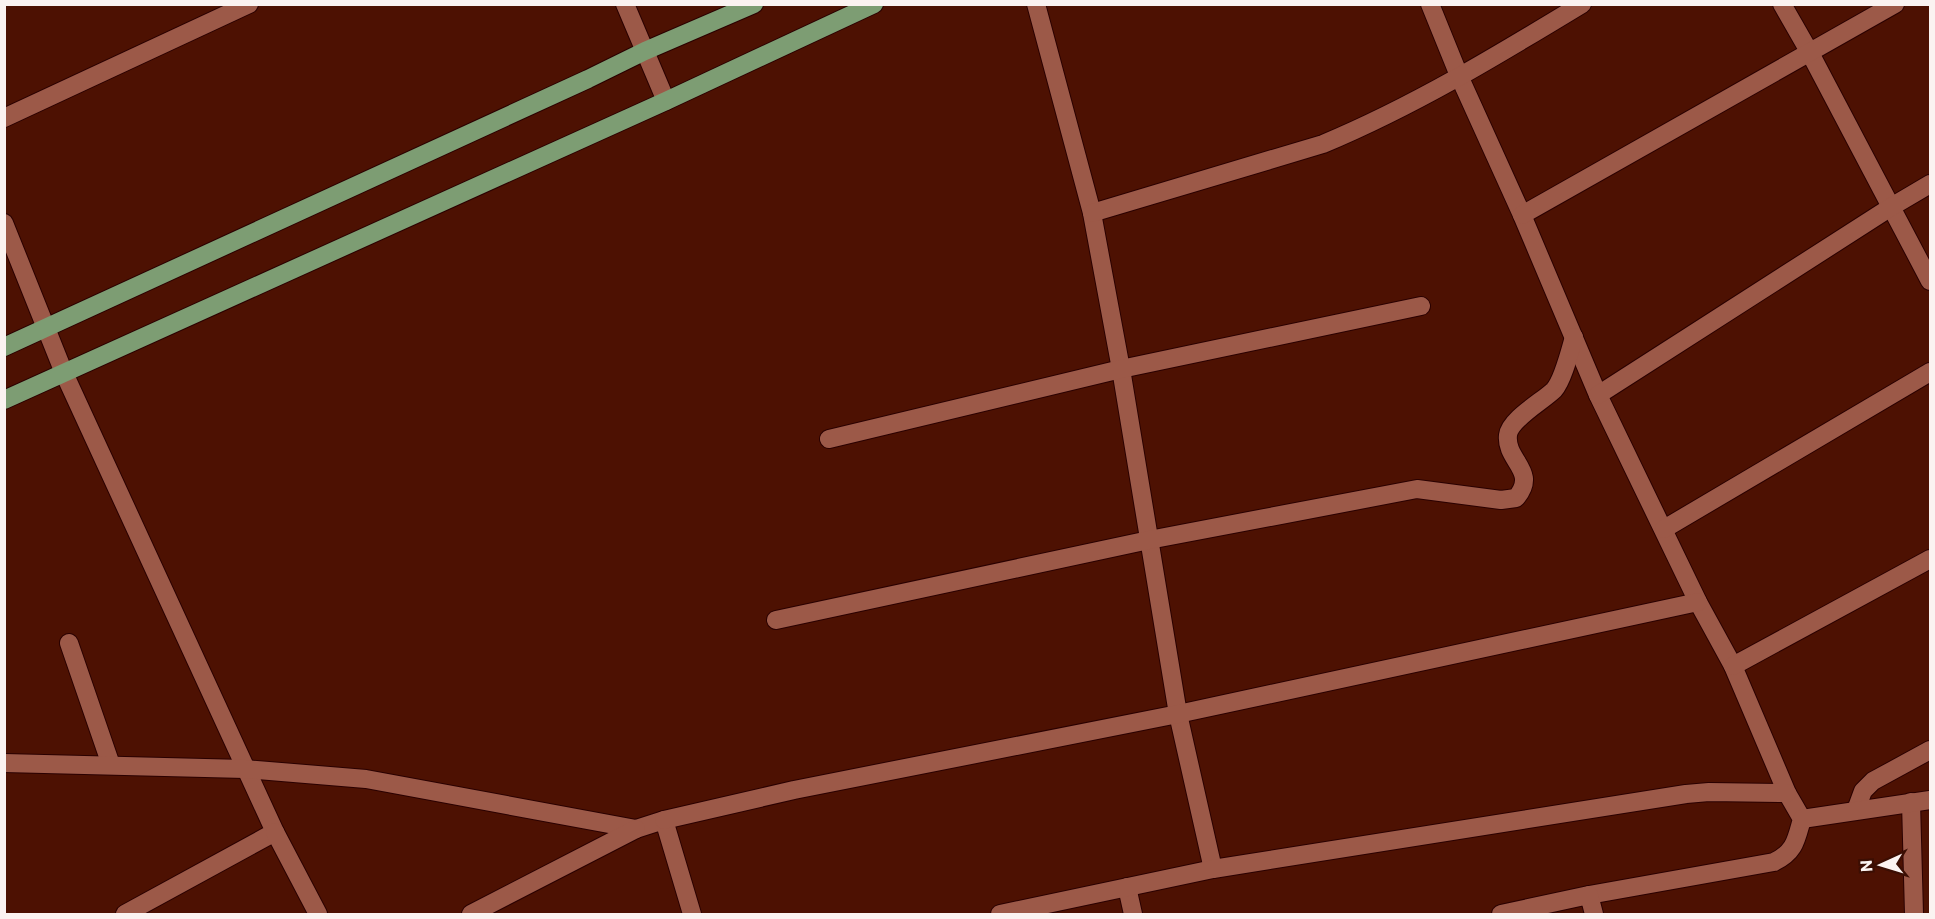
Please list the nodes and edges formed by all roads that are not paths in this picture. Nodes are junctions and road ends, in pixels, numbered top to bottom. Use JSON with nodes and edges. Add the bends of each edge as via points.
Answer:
{"nodes":[{"id":1,"x":249,"y":4,"type":"edge"},
{"id":2,"x":625,"y":4,"type":"edge"},
{"id":3,"x":754,"y":4,"type":"edge"},
{"id":4,"x":874,"y":4,"type":"edge"},
{"id":5,"x":1036,"y":4,"type":"edge"},
{"id":6,"x":1430,"y":4,"type":"edge"},
{"id":7,"x":1582,"y":4,"type":"edge"},
{"id":8,"x":1782,"y":4,"type":"edge"},
{"id":9,"x":1895,"y":4,"type":"edge"},
{"id":10,"x":645,"y":51,"type":"junction"},
{"id":11,"x":1810,"y":54,"type":"junction"},
{"id":12,"x":1460,"y":78,"type":"junction"},
{"id":13,"x":666,"y":101,"type":"junction"},
{"id":14,"x":4,"y":118,"type":"edge"},
{"id":15,"x":1930,"y":184,"type":"edge"},
{"id":16,"x":1891,"y":207,"type":"junction"},
{"id":17,"x":1092,"y":213,"type":"junction"},
{"id":18,"x":1522,"y":214,"type":"junction"},
{"id":19,"x":4,"y":223,"type":"edge"},
{"id":20,"x":1930,"y":281,"type":"edge"},
{"id":21,"x":1421,"y":306,"type":"dead end"},
{"id":22,"x":46,"y":330,"type":"junction"},
{"id":23,"x":1574,"y":338,"type":"junction"},
{"id":24,"x":4,"y":347,"type":"edge"},
{"id":25,"x":1121,"y":369,"type":"junction"},
{"id":26,"x":1930,"y":372,"type":"edge"},
{"id":27,"x":63,"y":374,"type":"junction"},
{"id":28,"x":1599,"y":395,"type":"junction"},
{"id":29,"x":4,"y":400,"type":"edge"},
{"id":30,"x":828,"y":439,"type":"dead end"},
{"id":31,"x":1664,"y":529,"type":"junction"},
{"id":32,"x":1149,"y":540,"type":"junction"},
{"id":33,"x":1930,"y":559,"type":"edge"},
{"id":34,"x":1698,"y":602,"type":"junction"},
{"id":35,"x":776,"y":620,"type":"dead end"},
{"id":36,"x":69,"y":643,"type":"dead end"},
{"id":37,"x":1733,"y":666,"type":"junction"},
{"id":38,"x":1178,"y":714,"type":"junction"},
{"id":39,"x":1930,"y":750,"type":"edge"},
{"id":40,"x":4,"y":763,"type":"edge"},
{"id":41,"x":111,"y":765,"type":"junction"},
{"id":42,"x":244,"y":769,"type":"junction"},
{"id":43,"x":1787,"y":793,"type":"junction"},
{"id":44,"x":1930,"y":800,"type":"edge"},
{"id":45,"x":1911,"y":802,"type":"junction"},
{"id":46,"x":1856,"y":810,"type":"junction"},
{"id":47,"x":1802,"y":819,"type":"junction"},
{"id":48,"x":664,"y":820,"type":"junction"},
{"id":49,"x":636,"y":829,"type":"junction"},
{"id":50,"x":275,"y":832,"type":"junction"},
{"id":51,"x":1213,"y":869,"type":"junction"},
{"id":52,"x":1127,"y":887,"type":"junction"},
{"id":53,"x":1589,"y":895,"type":"junction"},
{"id":54,"x":125,"y":915,"type":"edge"},
{"id":55,"x":318,"y":915,"type":"edge"},
{"id":56,"x":471,"y":915,"type":"edge"},
{"id":57,"x":692,"y":915,"type":"edge"},
{"id":58,"x":1000,"y":915,"type":"edge"},
{"id":59,"x":1133,"y":915,"type":"edge"},
{"id":60,"x":1501,"y":915,"type":"edge"},
{"id":61,"x":1594,"y":915,"type":"edge"},
{"id":62,"x":1914,"y":915,"type":"edge"}],
"edges":[{"from":1,"to":14,"type":"street"},
{"from":2,"to":10,"type":"street"},
{"from":3,"to":10,"type":"main road"},
{"from":4,"to":13,"type":"main road"},
{"from":5,"to":17,"type":"street"},
{"from":6,"to":12,"type":"street"},
{"from":7,"to":12,"type":"street"},
{"from":8,"to":11,"type":"street"},
{"from":9,"to":11,"type":"street"},
{"from":10,"to":13,"type":"street"},
{"from":10,"to":22,"type":"main road"},
{"from":11,"to":16,"type":"street"},
{"from":11,"to":18,"type":"street"},
{"from":12,"to":17,"type":"street","via":[[1323,144]]},
{"from":12,"to":18,"type":"street"},
{"from":13,"to":27,"type":"main road"},
{"from":15,"to":16,"type":"street"},
{"from":16,"to":20,"type":"street"},
{"from":16,"to":28,"type":"street"},
{"from":17,"to":25,"type":"street"},
{"from":18,"to":23,"type":"street"},
{"from":19,"to":22,"type":"street"},
{"from":21,"to":25,"type":"street"},
{"from":22,"to":24,"type":"main road"},
{"from":22,"to":27,"type":"street"},
{"from":23,"to":28,"type":"street"},
{"from":23,"to":32,"type":"street","via":[[1556,388],[1515,422],[1508,433],[1509,447],[1525,476],[1524,489],[1516,498],[1502,500],[1417,489]]},
{"from":25,"to":30,"type":"street"},
{"from":25,"to":32,"type":"street"},
{"from":26,"to":31,"type":"street"},
{"from":27,"to":29,"type":"main road"},
{"from":27,"to":42,"type":"street"},
{"from":28,"to":31,"type":"street"},
{"from":31,"to":34,"type":"street"},
{"from":32,"to":35,"type":"street"},
{"from":32,"to":38,"type":"street"},
{"from":33,"to":37,"type":"street"},
{"from":34,"to":37,"type":"street"},
{"from":34,"to":38,"type":"street"},
{"from":36,"to":41,"type":"street"},
{"from":37,"to":43,"type":"street"},
{"from":38,"to":48,"type":"street","via":[[794,790]]},
{"from":38,"to":51,"type":"street"},
{"from":39,"to":46,"type":"street","via":[[1873,781],[1863,791]]},
{"from":40,"to":41,"type":"street"},
{"from":41,"to":42,"type":"street"},
{"from":42,"to":49,"type":"street","via":[[392,783]]},
{"from":42,"to":50,"type":"street"},
{"from":43,"to":47,"type":"street"},
{"from":43,"to":51,"type":"street","via":[[1686,794]]},
{"from":44,"to":45,"type":"street"},
{"from":45,"to":46,"type":"street"},
{"from":45,"to":62,"type":"street"},
{"from":46,"to":47,"type":"street"},
{"from":47,"to":53,"type":"street","via":[[1794,846],[1774,862]]},
{"from":48,"to":49,"type":"street"},
{"from":48,"to":57,"type":"street"},
{"from":49,"to":56,"type":"street"},
{"from":50,"to":54,"type":"street"},
{"from":50,"to":55,"type":"street"},
{"from":51,"to":52,"type":"street"},
{"from":52,"to":58,"type":"street"},
{"from":52,"to":59,"type":"street"},
{"from":53,"to":60,"type":"street"},
{"from":53,"to":61,"type":"street"}]}
